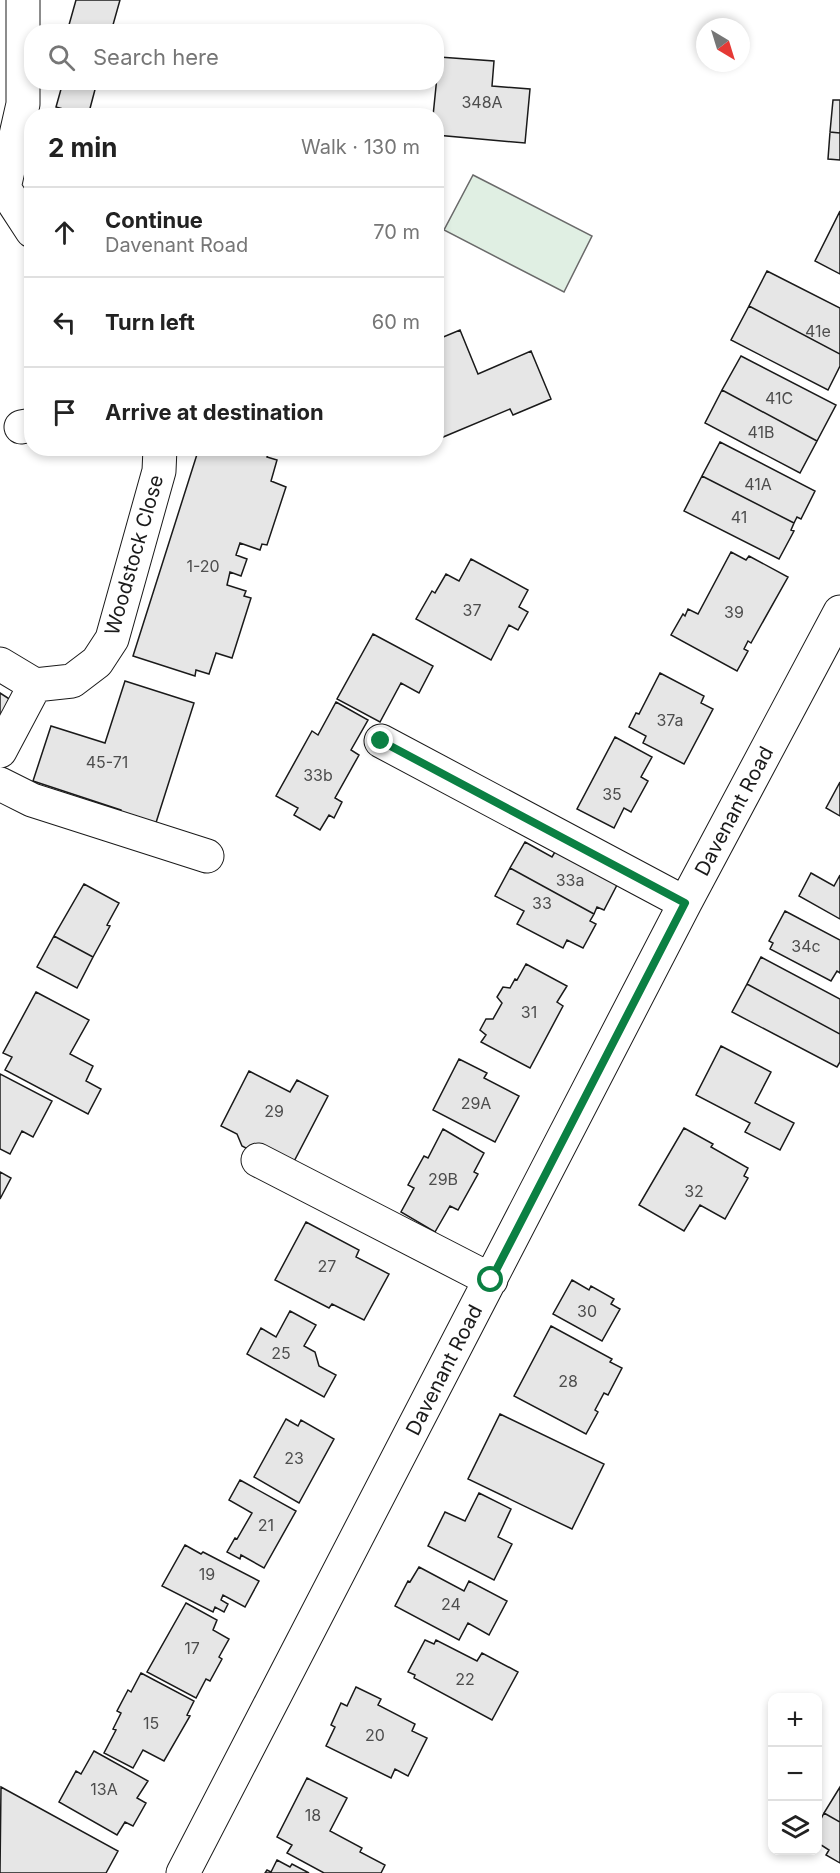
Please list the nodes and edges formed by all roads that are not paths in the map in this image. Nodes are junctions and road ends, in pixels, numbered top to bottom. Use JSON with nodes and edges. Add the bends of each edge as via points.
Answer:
{"nodes":[{"id":1,"x":23,"y":0,"type":"edge"},
{"id":2,"x":2,"y":191,"type":"edge"},
{"id":3,"x":24,"y":220,"type":"edge"},
{"id":4,"x":160,"y":456,"type":"edge"},
{"id":5,"x":840,"y":612,"type":"edge"},
{"id":6,"x":0,"y":664,"type":"edge"},
{"id":7,"x":35,"y":685,"type":"junction"},
{"id":8,"x":381,"y":741,"type":"dead end"},
{"id":9,"x":0,"y":751,"type":"edge"},
{"id":10,"x":0,"y":784,"type":"edge"},
{"id":11,"x":207,"y":856,"type":"dead end"},
{"id":12,"x":685,"y":903,"type":"junction"},
{"id":13,"x":258,"y":1160,"type":"dead end"},
{"id":14,"x":491,"y":1280,"type":"junction"},
{"id":15,"x":183,"y":1873,"type":"edge"}],
"edges":[{"from":1,"to":2,"type":"street","via":[[23,104]]},
{"from":2,"to":3,"type":"street"},
{"from":4,"to":7,"type":"street","name":"Woodstock Close","via":[[159,471],[112,639],[97,662],[72,681]]},
{"from":5,"to":12,"type":"street","name":"Davenant Road"},
{"from":6,"to":7,"type":"street"},
{"from":7,"to":9,"type":"street"},
{"from":8,"to":12,"type":"street"},
{"from":10,"to":11,"type":"street","via":[[32,800]]},
{"from":12,"to":14,"type":"street","name":"Davenant Road"},
{"from":13,"to":14,"type":"street"},
{"from":14,"to":15,"type":"street","name":"Davenant Road"}]}
